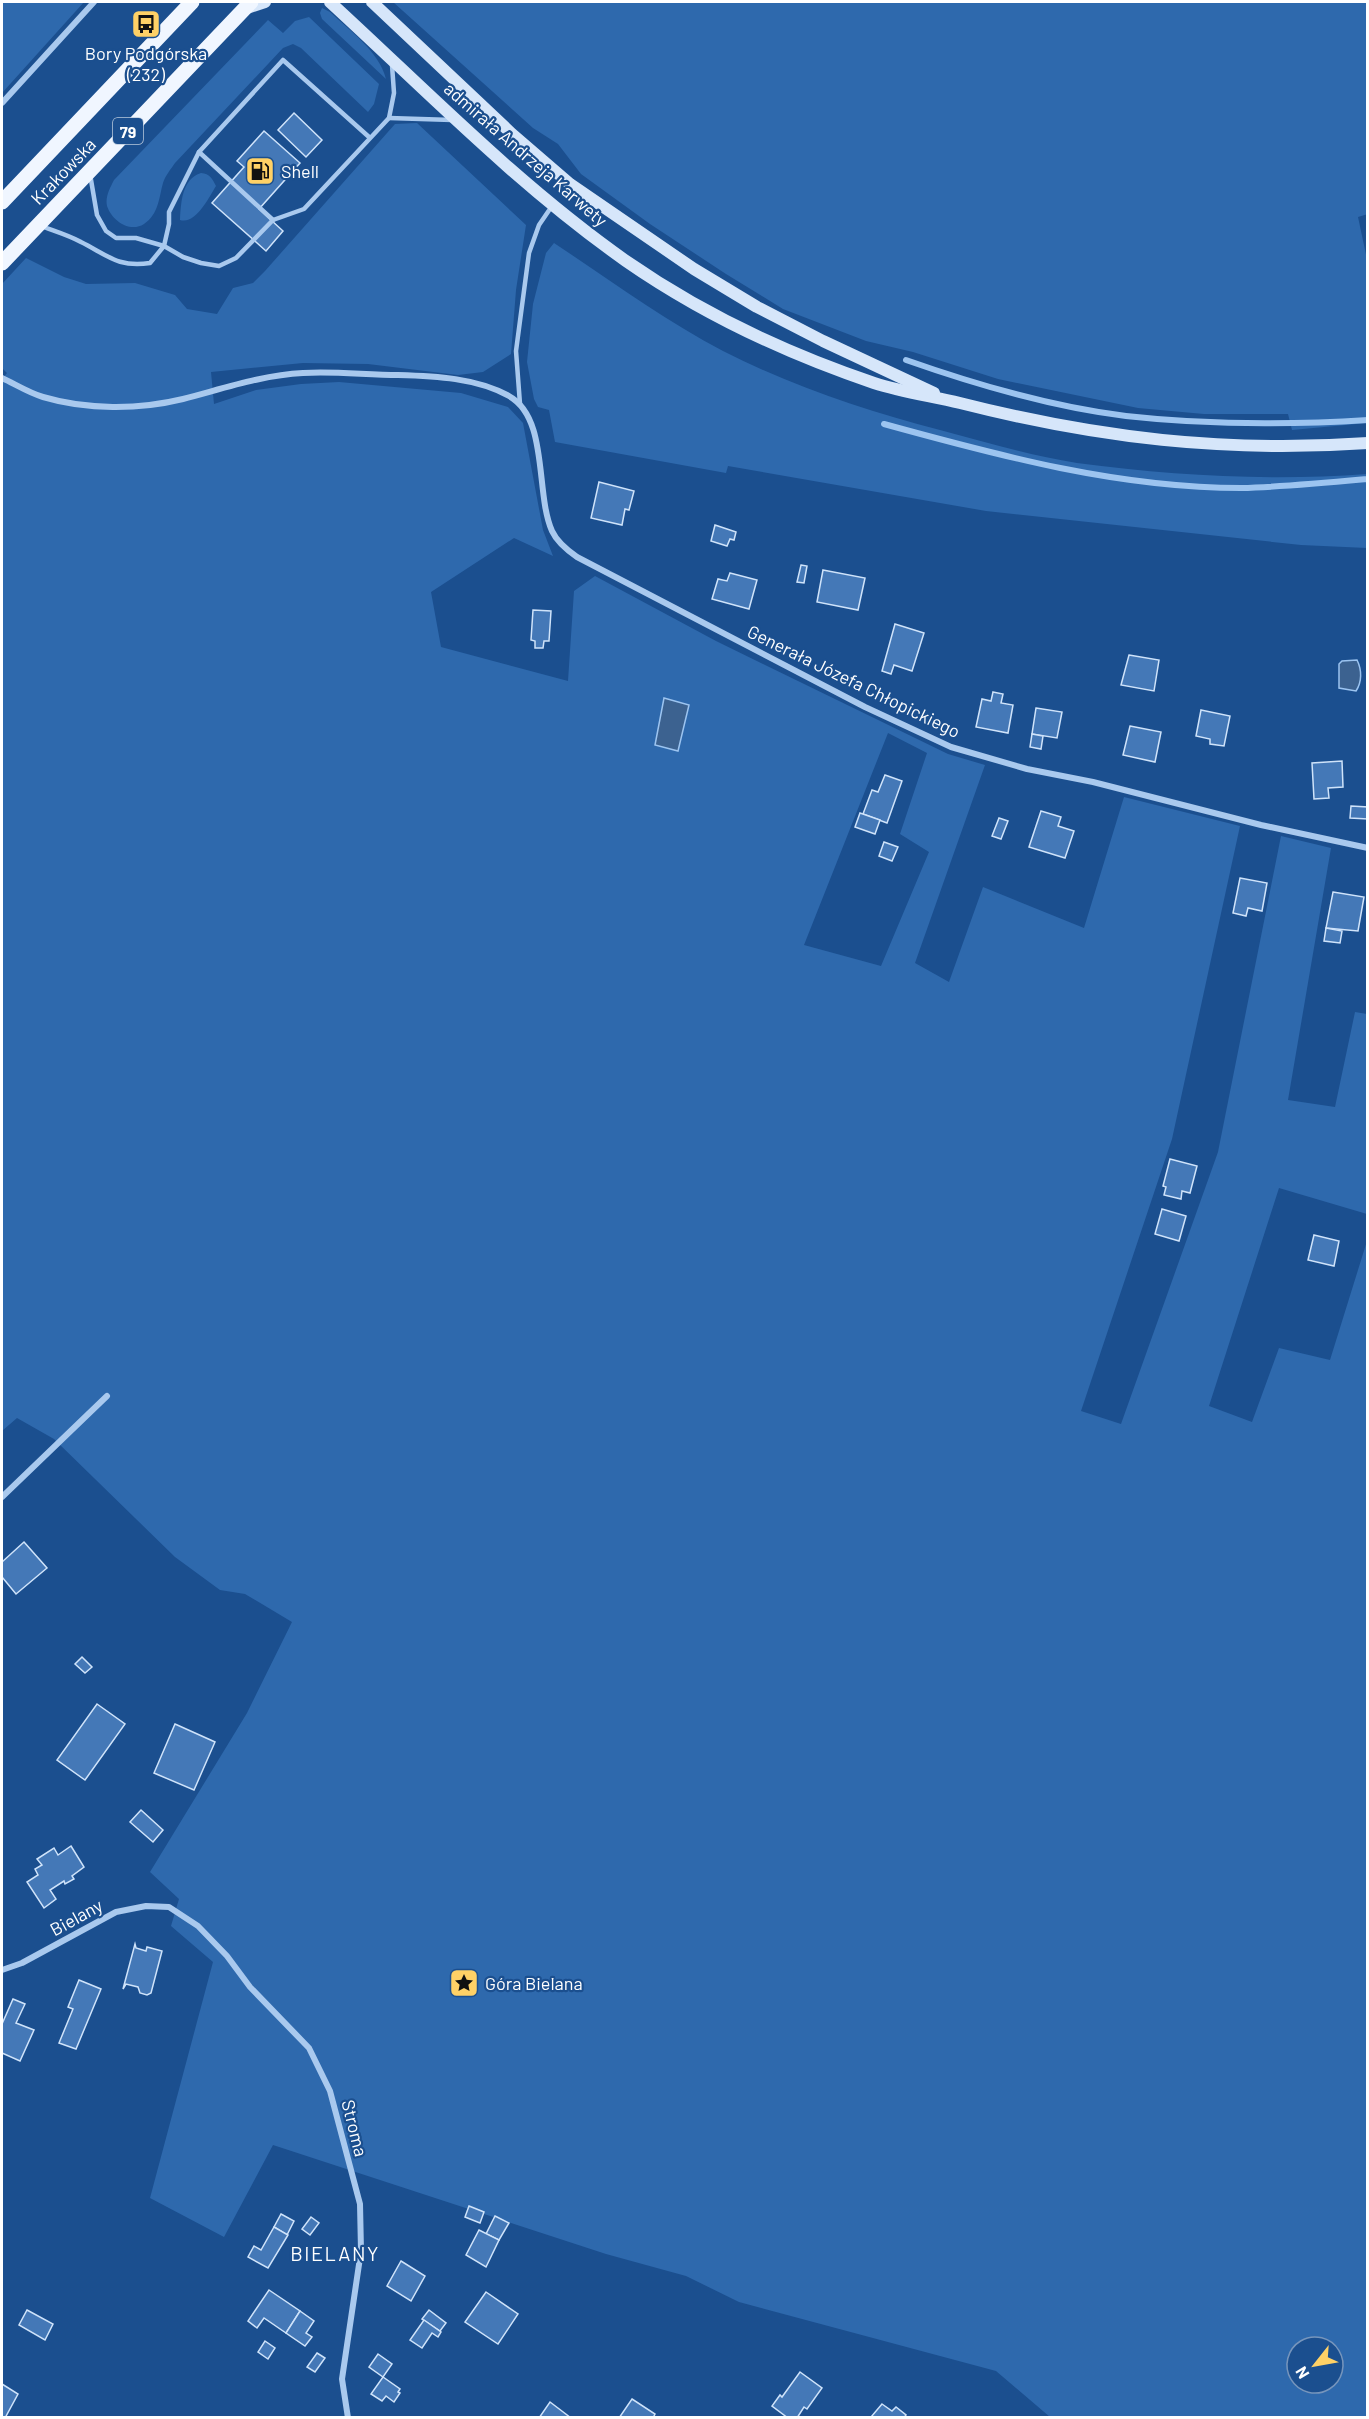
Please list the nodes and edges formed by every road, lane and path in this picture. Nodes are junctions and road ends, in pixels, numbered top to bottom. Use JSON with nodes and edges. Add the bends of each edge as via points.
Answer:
{"nodes":[{"id":1,"x":94,"y":2,"type":"edge"},
{"id":2,"x":192,"y":2,"type":"edge"},
{"id":3,"x":265,"y":2,"type":"edge"},
{"id":4,"x":330,"y":2,"type":"edge"},
{"id":5,"x":372,"y":2,"type":"edge"},
{"id":6,"x":248,"y":5,"type":"edge"},
{"id":7,"x":392,"y":59,"type":"junction"},
{"id":8,"x":2,"y":102,"type":"edge"},
{"id":9,"x":389,"y":118,"type":"junction"},
{"id":10,"x":457,"y":121,"type":"junction"},
{"id":11,"x":369,"y":137,"type":"junction"},
{"id":12,"x":199,"y":152,"type":"junction"},
{"id":13,"x":90,"y":172,"type":"junction"},
{"id":14,"x":2,"y":202,"type":"edge"},
{"id":15,"x":553,"y":205,"type":"junction"},
{"id":16,"x":273,"y":220,"type":"junction"},
{"id":17,"x":39,"y":225,"type":"junction"},
{"id":18,"x":164,"y":246,"type":"junction"},
{"id":19,"x":2,"y":264,"type":"edge"},
{"id":20,"x":2,"y":378,"type":"edge"},
{"id":21,"x":949,"y":400,"type":"junction"},
{"id":22,"x":520,"y":404,"type":"junction"},
{"id":23,"x":1368,"y":443,"type":"edge"},
{"id":24,"x":1368,"y":848,"type":"edge"},
{"id":25,"x":107,"y":1396,"type":"dead end"},
{"id":26,"x":2,"y":1497,"type":"edge"},
{"id":27,"x":169,"y":1907,"type":"joint"},
{"id":28,"x":2,"y":1970,"type":"edge"},
{"id":29,"x":348,"y":2418,"type":"edge"}],
"edges":[{"from":1,"to":8,"type":"street"},
{"from":2,"to":14,"type":"main road","name":"Krakowska","number":"79"},
{"from":3,"to":6,"type":"main road"},
{"from":4,"to":7,"type":"main road","name":"admirała Andrzeja Karwety"},
{"from":5,"to":21,"type":"main road","name":"admirała Andrzeja Karwety","via":[[570,183],[757,307]]},
{"from":6,"to":13,"type":"main road","name":"Krakowska","number":"79"},
{"from":7,"to":9,"type":"lane","via":[[394,93]]},
{"from":7,"to":10,"type":"main road","name":"admirała Andrzeja Karwety"},
{"from":9,"to":10,"type":"lane"},
{"from":9,"to":11,"type":"lane"},
{"from":10,"to":15,"type":"main road","name":"admirała Andrzeja Karwety"},
{"from":11,"to":12,"type":"lane","via":[[283,60]]},
{"from":11,"to":16,"type":"lane","via":[[304,208]]},
{"from":12,"to":16,"type":"lane"},
{"from":12,"to":18,"type":"lane","via":[[169,212]]},
{"from":13,"to":17,"type":"main road","name":"Krakowska","number":"79"},
{"from":13,"to":18,"type":"lane","via":[[97,215],[106,231],[116,238],[136,238]]},
{"from":15,"to":21,"type":"main road","name":"admirała Andrzeja Karwety","via":[[629,263],[745,329],[876,384]]},
{"from":15,"to":22,"type":"lane","via":[[539,225],[529,253],[516,351]]},
{"from":16,"to":18,"type":"lane","via":[[236,258],[219,266],[183,257]]},
{"from":17,"to":18,"type":"lane","via":[[128,265],[150,263]]},
{"from":17,"to":19,"type":"main road","name":"Krakowska","number":"79"},
{"from":20,"to":22,"type":"street","via":[[41,397],[93,406],[136,406],[302,373],[435,376],[496,389]]},
{"from":21,"to":23,"type":"main road","name":"admirała Andrzeja Karwety","via":[[1074,430],[1151,440],[1220,446]]},
{"from":22,"to":24,"type":"street","name":"Generała Józefa Chłopickiego","via":[[534,433],[552,532],[562,545],[577,557],[716,631],[865,707],[969,753],[1027,770],[1093,782]]},
{"from":25,"to":26,"type":"street"},
{"from":27,"to":28,"type":"street","name":"Bielany","via":[[146,1906],[116,1912]]},
{"from":27,"to":29,"type":"street","name":"Stroma","via":[[198,1926],[309,2048],[330,2091],[360,2204],[362,2251],[342,2379]]}]}
